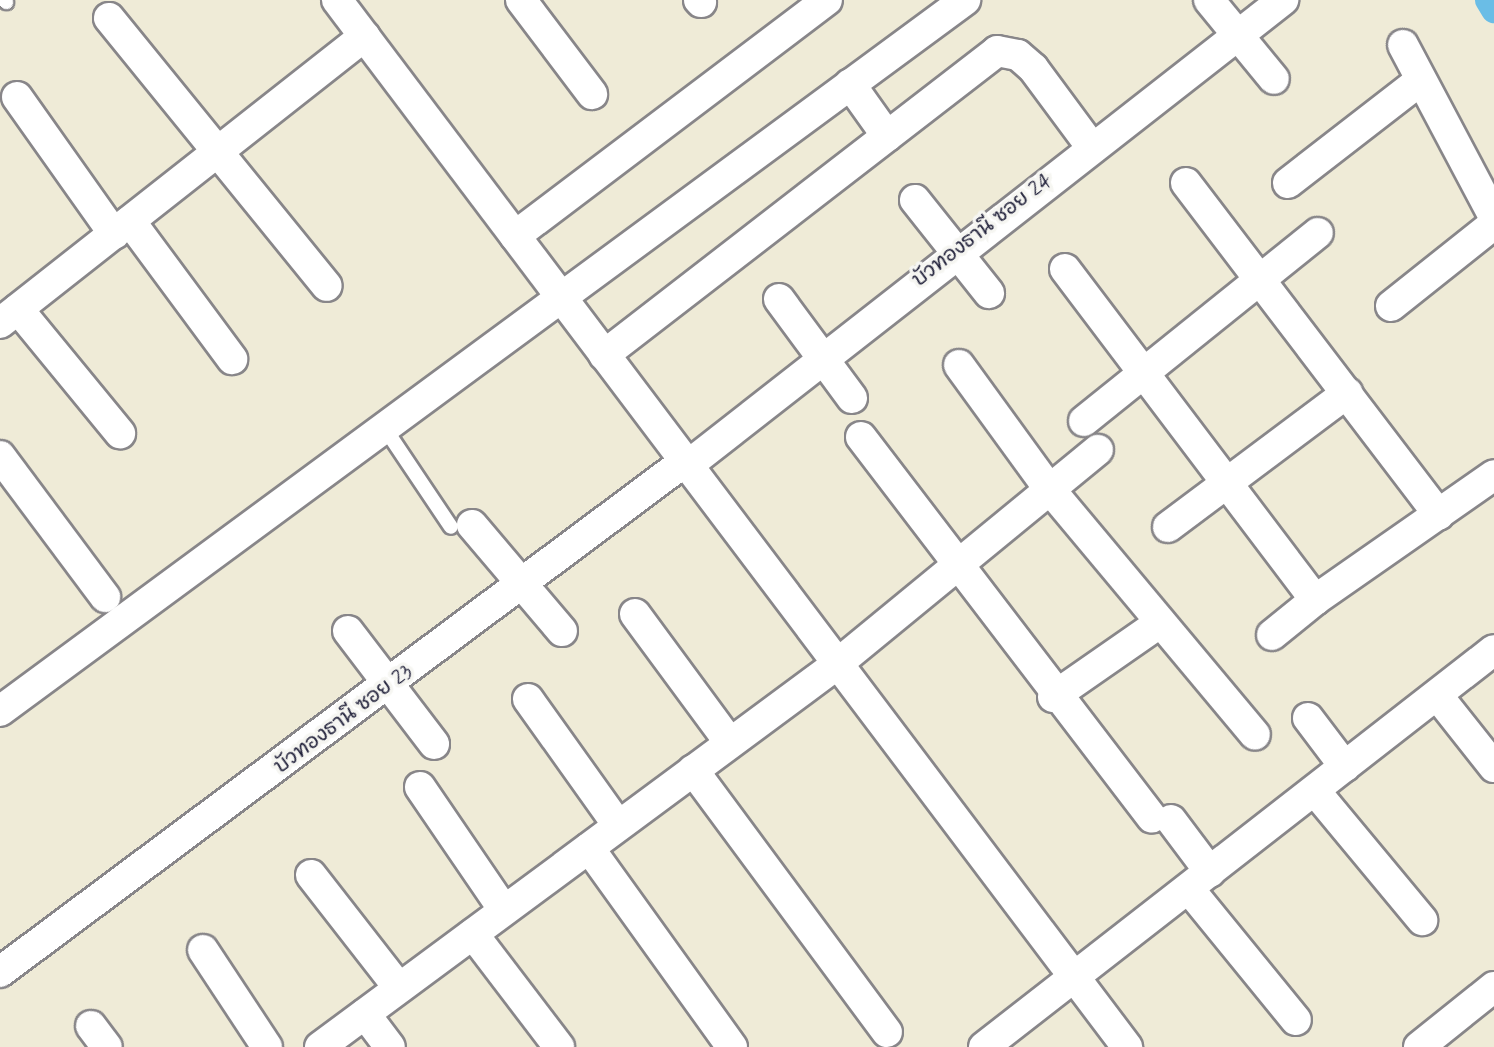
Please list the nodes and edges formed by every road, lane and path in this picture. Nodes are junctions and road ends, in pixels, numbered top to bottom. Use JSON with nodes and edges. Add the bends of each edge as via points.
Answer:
{"nodes":[{"id":1,"x":337,"y":0,"type":"edge"},
{"id":2,"x":521,"y":0,"type":"edge"},
{"id":3,"x":827,"y":0,"type":"edge"},
{"id":4,"x":965,"y":0,"type":"edge"},
{"id":5,"x":1209,"y":0,"type":"edge"},
{"id":6,"x":1283,"y":0,"type":"edge"},
{"id":7,"x":109,"y":18,"type":"dead end"},
{"id":8,"x":1238,"y":34,"type":"junction"},
{"id":9,"x":365,"y":36,"type":"junction"},
{"id":10,"x":1403,"y":45,"type":"dead end"},
{"id":11,"x":1274,"y":79,"type":"dead end"},
{"id":12,"x":1421,"y":80,"type":"junction"},
{"id":13,"x":850,"y":85,"type":"junction"},
{"id":14,"x":592,"y":94,"type":"dead end"},
{"id":15,"x":17,"y":97,"type":"dead end"},
{"id":16,"x":887,"y":135,"type":"junction"},
{"id":17,"x":1090,"y":145,"type":"junction"},
{"id":18,"x":218,"y":155,"type":"junction"},
{"id":19,"x":1186,"y":183,"type":"dead end"},
{"id":20,"x":1288,"y":183,"type":"dead end"},
{"id":21,"x":915,"y":200,"type":"dead end"},
{"id":22,"x":1494,"y":217,"type":"edge"},
{"id":23,"x":1494,"y":224,"type":"edge"},
{"id":24,"x":122,"y":228,"type":"junction"},
{"id":25,"x":1318,"y":233,"type":"dead end"},
{"id":26,"x":514,"y":236,"type":"junction"},
{"id":27,"x":956,"y":249,"type":"junction"},
{"id":28,"x":1065,"y":269,"type":"dead end"},
{"id":29,"x":1260,"y":280,"type":"junction"},
{"id":30,"x":327,"y":286,"type":"dead end"},
{"id":31,"x":989,"y":293,"type":"dead end"},
{"id":32,"x":559,"y":295,"type":"junction"},
{"id":33,"x":779,"y":299,"type":"dead end"},
{"id":34,"x":1391,"y":306,"type":"dead end"},
{"id":35,"x":7,"y":311,"type":"edge"},
{"id":36,"x":604,"y":355,"type":"junction"},
{"id":37,"x":823,"y":357,"type":"junction"},
{"id":38,"x":232,"y":359,"type":"dead end"},
{"id":39,"x":959,"y":365,"type":"dead end"},
{"id":40,"x":1139,"y":374,"type":"junction"},
{"id":41,"x":1347,"y":393,"type":"junction"},
{"id":42,"x":852,"y":398,"type":"dead end"},
{"id":43,"x":1084,"y":421,"type":"dead end"},
{"id":44,"x":383,"y":425,"type":"junction"},
{"id":45,"x":120,"y":433,"type":"dead end"},
{"id":46,"x":861,"y":437,"type":"dead end"},
{"id":47,"x":1098,"y":450,"type":"dead end"},
{"id":48,"x":0,"y":456,"type":"edge"},
{"id":49,"x":685,"y":464,"type":"junction"},
{"id":50,"x":1494,"y":475,"type":"edge"},
{"id":51,"x":1047,"y":486,"type":"junction"},
{"id":52,"x":1229,"y":487,"type":"junction"},
{"id":53,"x":1439,"y":514,"type":"junction"},
{"id":54,"x":461,"y":526,"type":"joint"},
{"id":55,"x":1168,"y":527,"type":"dead end"},
{"id":56,"x":955,"y":564,"type":"junction"},
{"id":57,"x":520,"y":585,"type":"junction"},
{"id":58,"x":105,"y":597,"type":"dead end"},
{"id":59,"x":1315,"y":600,"type":"junction"},
{"id":60,"x":635,"y":614,"type":"dead end"},
{"id":61,"x":1161,"y":622,"type":"junction"},
{"id":62,"x":348,"y":631,"type":"dead end"},
{"id":63,"x":562,"y":631,"type":"dead end"},
{"id":64,"x":1272,"y":635,"type":"dead end"},
{"id":65,"x":1494,"y":650,"type":"edge"},
{"id":66,"x":836,"y":665,"type":"junction"},
{"id":67,"x":390,"y":684,"type":"junction"},
{"id":68,"x":1437,"y":695,"type":"junction"},
{"id":69,"x":1054,"y":697,"type":"junction"},
{"id":70,"x":528,"y":699,"type":"dead end"},
{"id":71,"x":0,"y":710,"type":"edge"},
{"id":72,"x":1308,"y":718,"type":"dead end"},
{"id":73,"x":1255,"y":735,"type":"dead end"},
{"id":74,"x":730,"y":743,"type":"junction"},
{"id":75,"x":434,"y":744,"type":"dead end"},
{"id":76,"x":1345,"y":767,"type":"junction"},
{"id":77,"x":1494,"y":767,"type":"edge"},
{"id":78,"x":694,"y":770,"type":"junction"},
{"id":79,"x":419,"y":787,"type":"dead end"},
{"id":80,"x":1315,"y":791,"type":"junction"},
{"id":81,"x":618,"y":825,"type":"junction"},
{"id":82,"x":589,"y":848,"type":"junction"},
{"id":83,"x":311,"y":875,"type":"dead end"},
{"id":84,"x":1200,"y":880,"type":"junction"},
{"id":85,"x":504,"y":910,"type":"junction"},
{"id":86,"x":1422,"y":920,"type":"dead end"},
{"id":87,"x":473,"y":934,"type":"junction"},
{"id":88,"x":203,"y":950,"type":"dead end"},
{"id":89,"x":0,"y":972,"type":"edge"},
{"id":90,"x":1071,"y":976,"type":"junction"},
{"id":91,"x":1494,"y":987,"type":"edge"},
{"id":92,"x":399,"y":988,"type":"junction"},
{"id":93,"x":365,"y":1014,"type":"junction"},
{"id":94,"x":1296,"y":1020,"type":"dead end"},
{"id":95,"x":887,"y":1032,"type":"dead end"},
{"id":96,"x":267,"y":1047,"type":"edge"},
{"id":97,"x":320,"y":1047,"type":"edge"},
{"id":98,"x":390,"y":1047,"type":"edge"},
{"id":99,"x":559,"y":1047,"type":"edge"},
{"id":100,"x":732,"y":1047,"type":"edge"},
{"id":101,"x":984,"y":1047,"type":"edge"},
{"id":102,"x":1127,"y":1047,"type":"edge"},
{"id":103,"x":1419,"y":1047,"type":"edge"}],
"edges":[{"from":1,"to":9,"type":"street"},
{"from":2,"to":14,"type":"street"},
{"from":3,"to":26,"type":"street"},
{"from":4,"to":13,"type":"street"},
{"from":5,"to":8,"type":"street"},
{"from":6,"to":8,"type":"street","name":"บัวทองธานี ซอย 24"},
{"from":7,"to":18,"type":"street"},
{"from":8,"to":11,"type":"street"},
{"from":8,"to":17,"type":"street","name":"บัวทองธานี ซอย 24"},
{"from":9,"to":18,"type":"street"},
{"from":9,"to":26,"type":"street"},
{"from":10,"to":12,"type":"street"},
{"from":12,"to":20,"type":"street"},
{"from":12,"to":22,"type":"street"},
{"from":13,"to":16,"type":"street"},
{"from":13,"to":32,"type":"street"},
{"from":15,"to":24,"type":"street"},
{"from":16,"to":17,"type":"street","via":[[998,51],[1018,55],[1033,68]]},
{"from":16,"to":36,"type":"street"},
{"from":17,"to":27,"type":"street","name":"บัวทองธานี ซอย 24"},
{"from":18,"to":24,"type":"street"},
{"from":18,"to":30,"type":"street"},
{"from":19,"to":29,"type":"street"},
{"from":21,"to":27,"type":"street"},
{"from":23,"to":34,"type":"street"},
{"from":24,"to":35,"type":"street"},
{"from":24,"to":38,"type":"street"},
{"from":25,"to":29,"type":"street"},
{"from":26,"to":32,"type":"street"},
{"from":27,"to":31,"type":"street"},
{"from":27,"to":37,"type":"street","name":"บัวทองธานี ซอย 24"},
{"from":28,"to":40,"type":"street"},
{"from":29,"to":40,"type":"street"},
{"from":29,"to":41,"type":"street"},
{"from":32,"to":36,"type":"street"},
{"from":32,"to":44,"type":"street"},
{"from":33,"to":37,"type":"street"},
{"from":35,"to":45,"type":"street"},
{"from":36,"to":49,"type":"street"},
{"from":37,"to":42,"type":"street"},
{"from":37,"to":49,"type":"street","name":"บัวทองธานี ซอย 24"},
{"from":39,"to":51,"type":"street"},
{"from":40,"to":43,"type":"street"},
{"from":40,"to":52,"type":"street"},
{"from":41,"to":52,"type":"street"},
{"from":41,"to":53,"type":"street"},
{"from":44,"to":54,"type":"lane"},
{"from":44,"to":71,"type":"street"},
{"from":46,"to":56,"type":"street"},
{"from":47,"to":51,"type":"street"},
{"from":48,"to":58,"type":"street"},
{"from":49,"to":57,"type":"street","name":"บัวทองธานี ซอย 23"},
{"from":49,"to":66,"type":"street"},
{"from":50,"to":53,"type":"street"},
{"from":51,"to":56,"type":"street"},
{"from":51,"to":61,"type":"street"},
{"from":52,"to":55,"type":"street"},
{"from":52,"to":59,"type":"street"},
{"from":53,"to":59,"type":"street"},
{"from":54,"to":57,"type":"street"},
{"from":56,"to":66,"type":"street"},
{"from":56,"to":69,"type":"street"},
{"from":57,"to":63,"type":"street"},
{"from":57,"to":67,"type":"street","name":"บัวทองธานี ซอย 23"},
{"from":59,"to":64,"type":"street"},
{"from":60,"to":74,"type":"street"},
{"from":61,"to":69,"type":"street"},
{"from":61,"to":73,"type":"street"},
{"from":62,"to":67,"type":"street"},
{"from":65,"to":68,"type":"street"},
{"from":66,"to":74,"type":"street"},
{"from":66,"to":90,"type":"street"},
{"from":67,"to":75,"type":"street"},
{"from":67,"to":89,"type":"street","name":"บัวทองธานี ซอย 23"},
{"from":68,"to":76,"type":"street"},
{"from":68,"to":77,"type":"street"},
{"from":69,"to":84,"type":"street","via":[[1161,819]]},
{"from":70,"to":81,"type":"street"},
{"from":72,"to":76,"type":"street"},
{"from":74,"to":78,"type":"street"},
{"from":76,"to":80,"type":"street"},
{"from":78,"to":81,"type":"street"},
{"from":78,"to":95,"type":"street"},
{"from":79,"to":85,"type":"street"},
{"from":80,"to":84,"type":"street"},
{"from":80,"to":86,"type":"street"},
{"from":81,"to":82,"type":"street"},
{"from":82,"to":85,"type":"street"},
{"from":82,"to":100,"type":"street"},
{"from":83,"to":92,"type":"street"},
{"from":84,"to":90,"type":"street"},
{"from":84,"to":94,"type":"street"},
{"from":85,"to":87,"type":"street"},
{"from":87,"to":92,"type":"street"},
{"from":87,"to":99,"type":"street"},
{"from":88,"to":96,"type":"street"},
{"from":90,"to":101,"type":"street"},
{"from":90,"to":102,"type":"street"},
{"from":91,"to":103,"type":"street"},
{"from":92,"to":93,"type":"street"},
{"from":93,"to":97,"type":"street"},
{"from":93,"to":98,"type":"street"}]}
